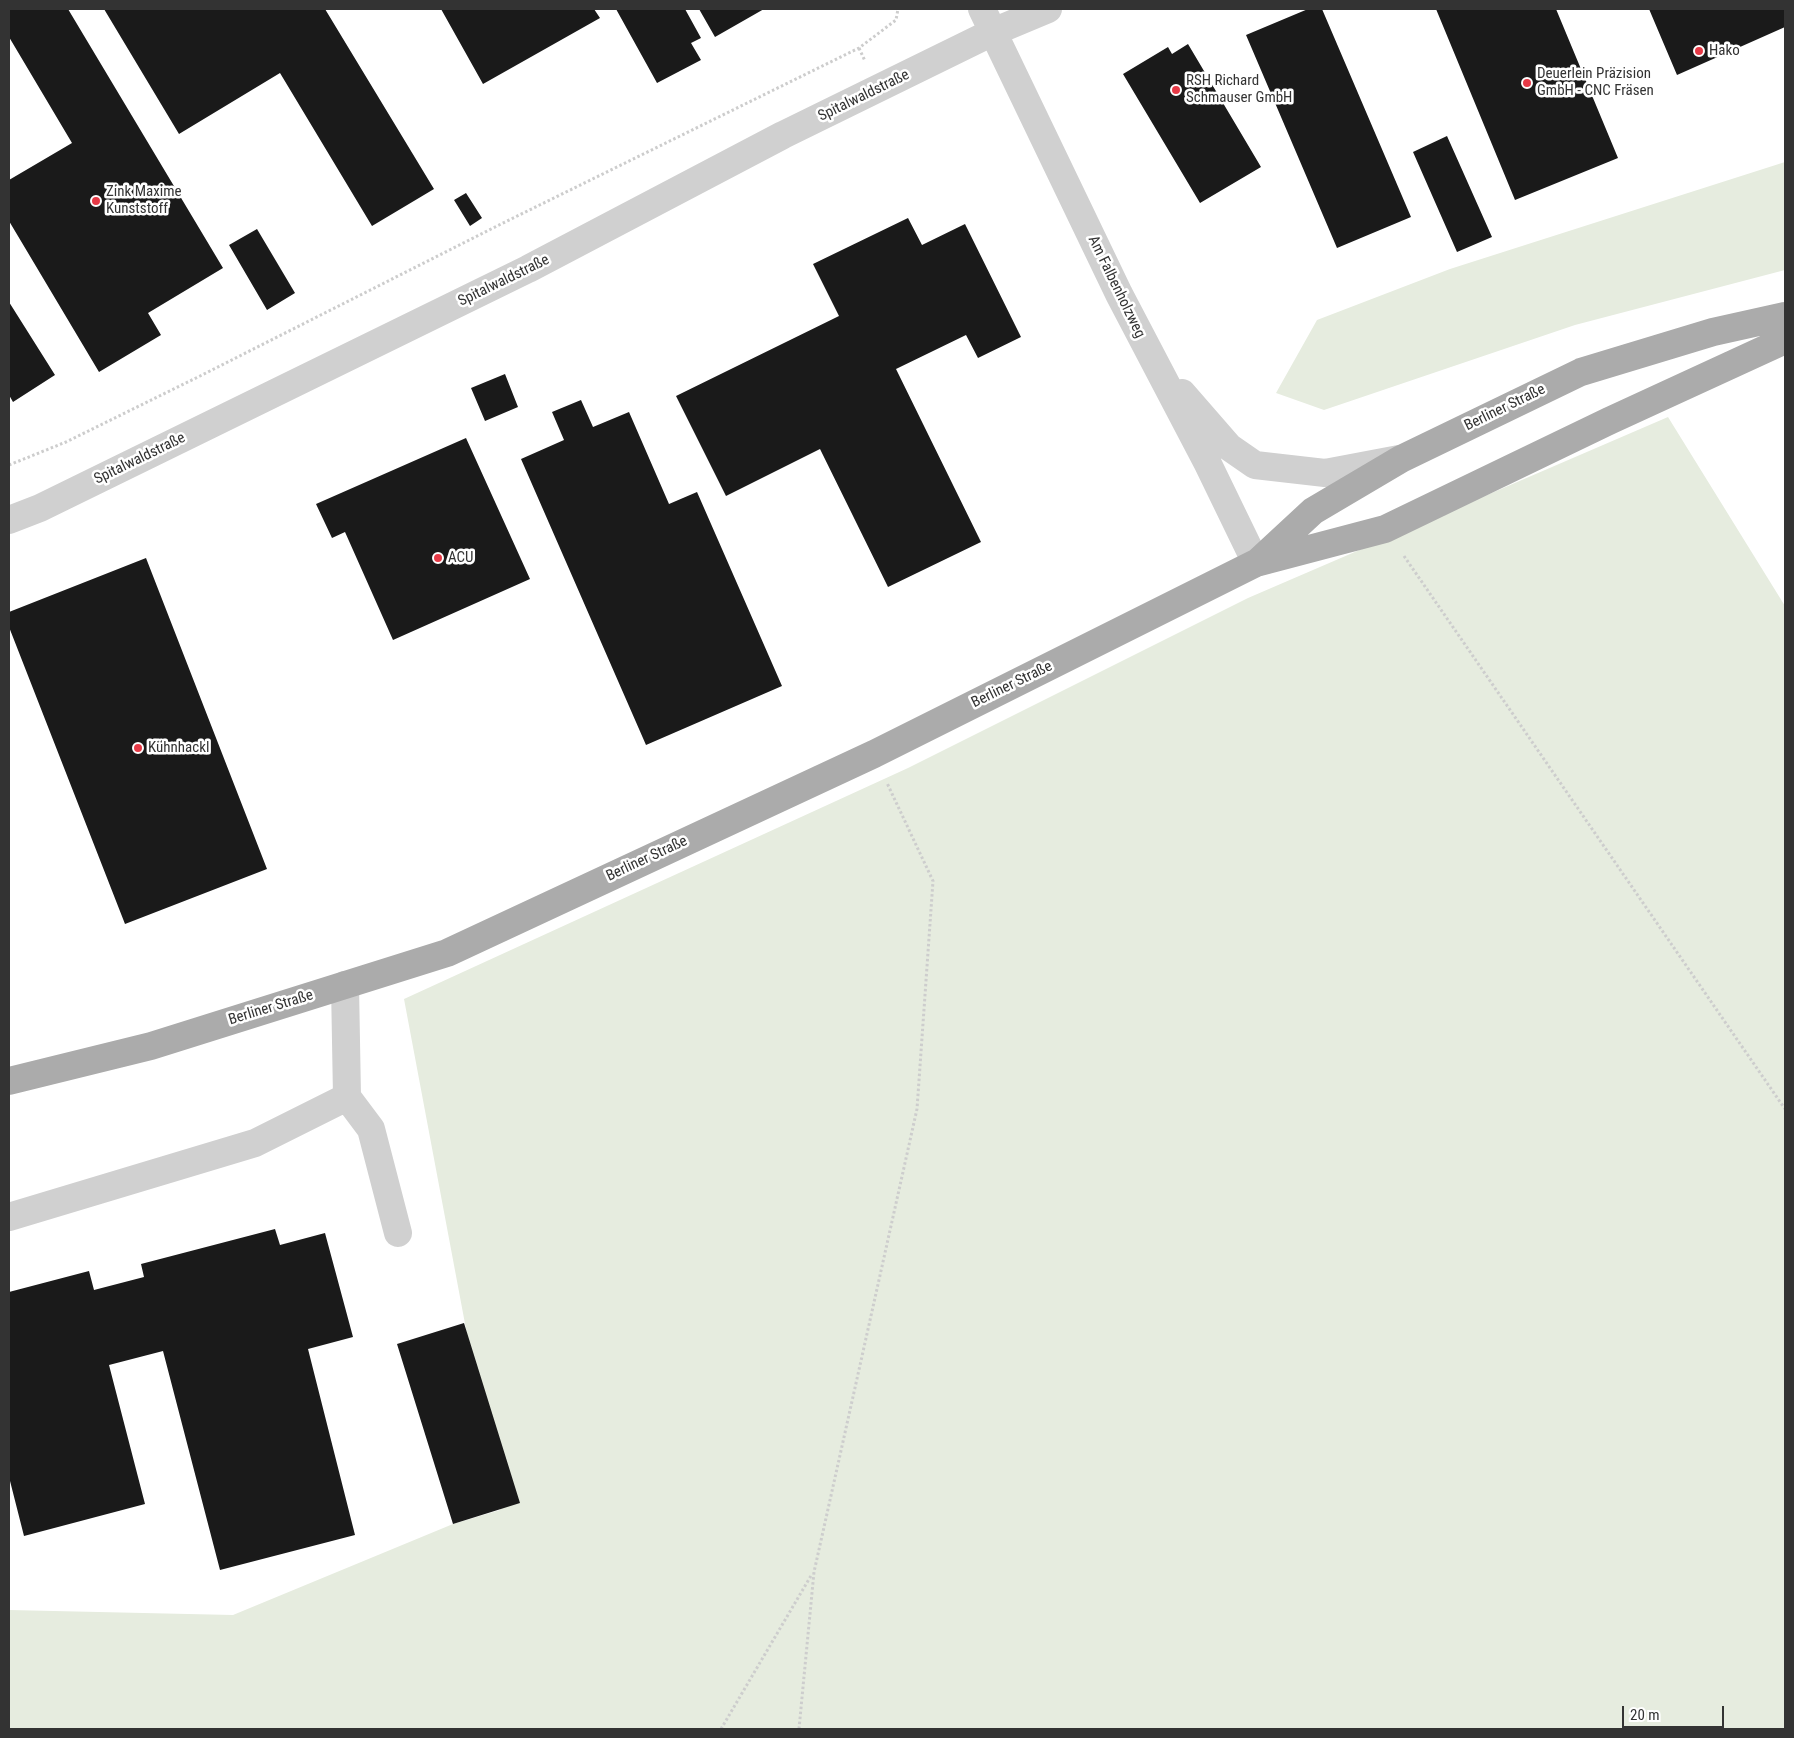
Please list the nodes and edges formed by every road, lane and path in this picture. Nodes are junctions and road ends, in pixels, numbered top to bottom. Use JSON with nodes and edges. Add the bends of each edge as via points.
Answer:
{"nodes":[{"id":1,"x":898,"y":9,"type":"edge"},
{"id":2,"x":1048,"y":9,"type":"edge"},
{"id":3,"x":988,"y":21,"type":"edge"},
{"id":4,"x":1785,"y":316,"type":"edge"},
{"id":5,"x":1785,"y":340,"type":"edge"},
{"id":6,"x":1151,"y":356,"type":"junction"},
{"id":7,"x":1401,"y":459,"type":"junction"},
{"id":8,"x":9,"y":465,"type":"edge"},
{"id":9,"x":9,"y":520,"type":"edge"},
{"id":10,"x":1385,"y":529,"type":"junction"},
{"id":11,"x":1256,"y":563,"type":"junction"},
{"id":12,"x":874,"y":754,"type":"junction"},
{"id":13,"x":345,"y":985,"type":"junction"},
{"id":14,"x":9,"y":1081,"type":"edge"},
{"id":15,"x":347,"y":1097,"type":"junction"},
{"id":16,"x":1785,"y":1109,"type":"edge"},
{"id":17,"x":9,"y":1217,"type":"edge"},
{"id":18,"x":398,"y":1233,"type":"dead end"},
{"id":19,"x":814,"y":1572,"type":"junction"},
{"id":20,"x":721,"y":1729,"type":"edge"},
{"id":21,"x":799,"y":1729,"type":"edge"}],
"edges":[{"from":1,"to":8,"type":"path","via":[[896,20],[859,48],[66,442]]},
{"from":2,"to":3,"type":"street","name":"Spitalwaldstraße"},
{"from":3,"to":6,"type":"street","name":"Am Falbenholzweg"},
{"from":3,"to":9,"type":"street","name":"Spitalwaldstraße","via":[[783,135],[528,269],[40,508]]},
{"from":4,"to":7,"type":"main road","name":"Berliner Straße","via":[[1713,332],[1581,372]]},
{"from":5,"to":10,"type":"main road","name":"Berliner Straße"},
{"from":6,"to":7,"type":"street","via":[[1228,447],[1256,465],[1325,472]]},
{"from":6,"to":11,"type":"street","name":"Am Falbenholzweg"},
{"from":7,"to":11,"type":"main road","name":"Berliner Straße","via":[[1313,511]]},
{"from":10,"to":11,"type":"main road","name":"Berliner Straße"},
{"from":10,"to":16,"type":"path"},
{"from":11,"to":12,"type":"main road","name":"Berliner Straße"},
{"from":12,"to":13,"type":"main road","name":"Berliner Straße","via":[[447,953]]},
{"from":12,"to":19,"type":"path","via":[[933,881],[918,1099]]},
{"from":13,"to":14,"type":"main road","name":"Berliner Straße","via":[[151,1046]]},
{"from":13,"to":15,"type":"street"},
{"from":15,"to":17,"type":"street","via":[[255,1143]]},
{"from":15,"to":18,"type":"street","via":[[371,1129]]},
{"from":19,"to":20,"type":"path"},
{"from":19,"to":21,"type":"path"}]}
